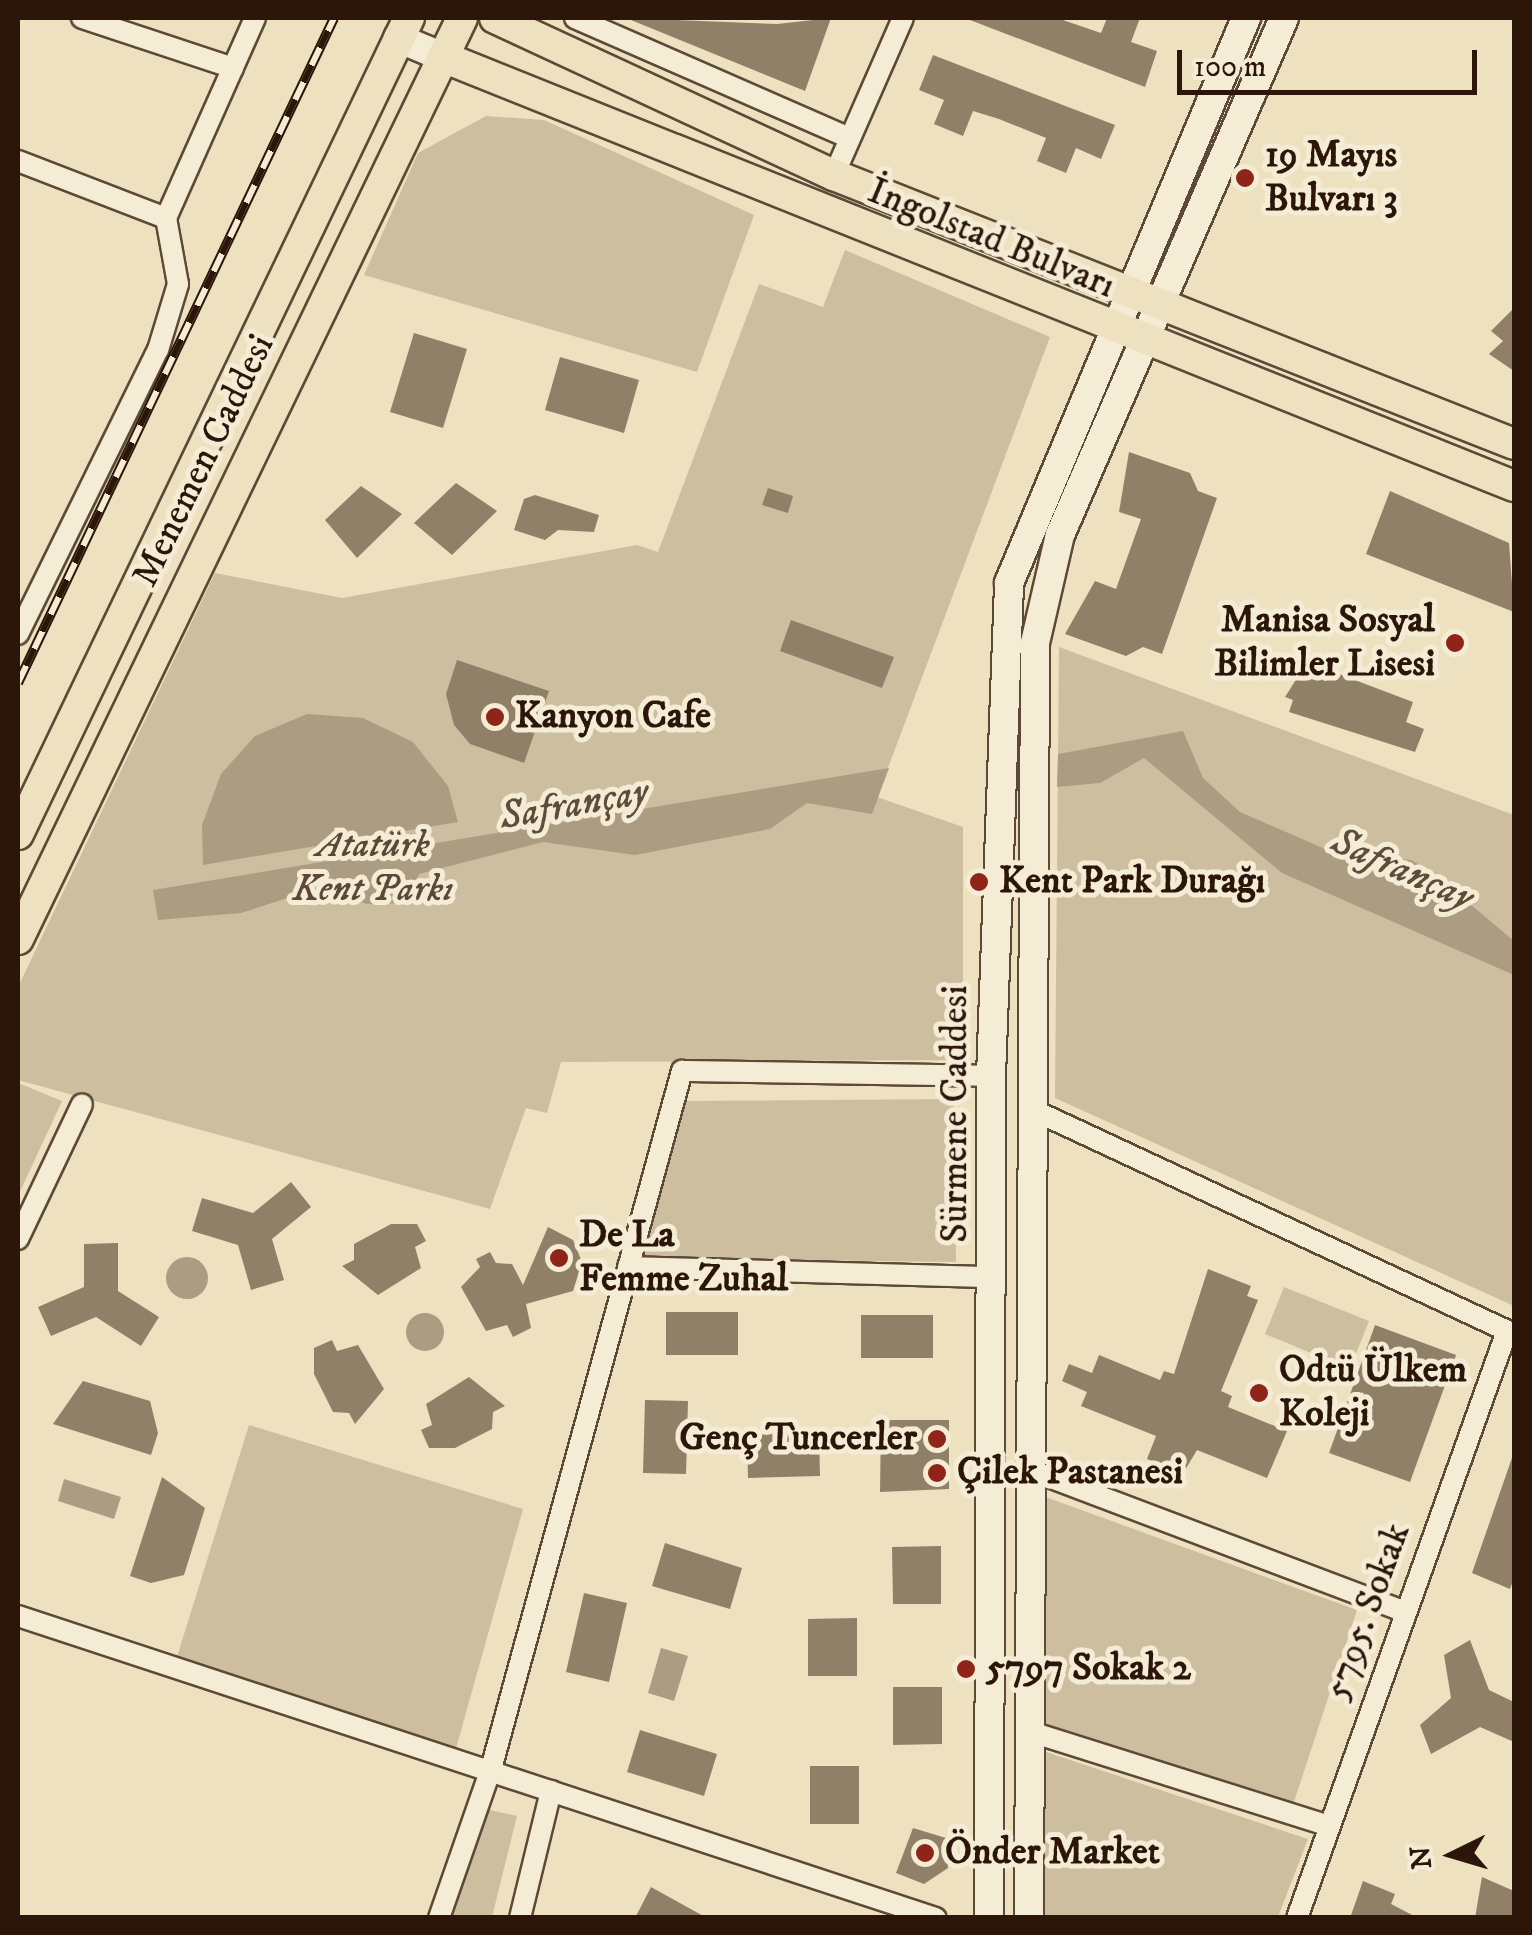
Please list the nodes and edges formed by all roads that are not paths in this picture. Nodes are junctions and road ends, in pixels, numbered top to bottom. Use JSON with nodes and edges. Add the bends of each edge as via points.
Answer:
{"nodes":[{"id":1,"x":82,"y":18,"type":"edge"},
{"id":2,"x":255,"y":18,"type":"edge"},
{"id":3,"x":462,"y":18,"type":"edge"},
{"id":4,"x":495,"y":18,"type":"edge"},
{"id":5,"x":575,"y":18,"type":"edge"},
{"id":6,"x":903,"y":18,"type":"edge"},
{"id":7,"x":1246,"y":18,"type":"edge"},
{"id":8,"x":1284,"y":18,"type":"edge"},
{"id":9,"x":404,"y":28,"type":"edge"},
{"id":10,"x":442,"y":57,"type":"junction"},
{"id":11,"x":233,"y":68,"type":"junction"},
{"id":12,"x":848,"y":137,"type":"junction"},
{"id":13,"x":18,"y":161,"type":"edge"},
{"id":14,"x":834,"y":174,"type":"junction"},
{"id":15,"x":166,"y":218,"type":"junction"},
{"id":16,"x":1128,"y":292,"type":"junction"},
{"id":17,"x":1162,"y":303,"type":"junction"},
{"id":18,"x":1112,"y":330,"type":"junction"},
{"id":19,"x":1145,"y":343,"type":"junction"},
{"id":20,"x":1514,"y":444,"type":"edge"},
{"id":21,"x":1514,"y":486,"type":"edge"},
{"id":22,"x":18,"y":634,"type":"edge"},
{"id":23,"x":998,"y":784,"type":"junction"},
{"id":24,"x":1031,"y":785,"type":"junction"},
{"id":25,"x":18,"y":834,"type":"edge"},
{"id":26,"x":18,"y":939,"type":"edge"},
{"id":27,"x":991,"y":1076,"type":"junction"},
{"id":28,"x":82,"y":1104,"type":"dead end"},
{"id":29,"x":1030,"y":1114,"type":"junction"},
{"id":30,"x":992,"y":1119,"type":"junction"},
{"id":31,"x":18,"y":1239,"type":"edge"},
{"id":32,"x":628,"y":1267,"type":"junction"},
{"id":33,"x":993,"y":1277,"type":"junction"},
{"id":34,"x":1511,"y":1332,"type":"edge"},
{"id":35,"x":995,"y":1455,"type":"junction"},
{"id":36,"x":1030,"y":1470,"type":"junction"},
{"id":37,"x":1405,"y":1612,"type":"junction"},
{"id":38,"x":18,"y":1616,"type":"edge"},
{"id":39,"x":1028,"y":1732,"type":"junction"},
{"id":40,"x":491,"y":1769,"type":"junction"},
{"id":41,"x":551,"y":1790,"type":"junction"},
{"id":42,"x":1329,"y":1826,"type":"junction"},
{"id":43,"x":439,"y":1918,"type":"edge"},
{"id":44,"x":520,"y":1918,"type":"edge"},
{"id":45,"x":936,"y":1918,"type":"edge"},
{"id":46,"x":989,"y":1918,"type":"edge"},
{"id":47,"x":1029,"y":1918,"type":"edge"},
{"id":48,"x":1297,"y":1918,"type":"edge"}],
"edges":[{"from":1,"to":11,"type":"street"},
{"from":2,"to":11,"type":"street"},
{"from":3,"to":10,"type":"main road","name":"Menemen Caddesi"},
{"from":4,"to":14,"type":"main road","name":"İngolstad Bulvarı"},
{"from":5,"to":12,"type":"street"},
{"from":6,"to":12,"type":"street"},
{"from":7,"to":16,"type":"main road","name":"Sürmene Caddesi"},
{"from":8,"to":17,"type":"main road","name":"Sürmene Caddesi"},
{"from":9,"to":10,"type":"main road"},
{"from":9,"to":25,"type":"main road","name":"Menemen Caddesi"},
{"from":10,"to":18,"type":"main road","name":"İngolstad Bulvarı"},
{"from":10,"to":26,"type":"main road","name":"Menemen Caddesi"},
{"from":11,"to":15,"type":"street"},
{"from":12,"to":14,"type":"street"},
{"from":13,"to":15,"type":"street"},
{"from":14,"to":16,"type":"main road","name":"İngolstad Bulvarı"},
{"from":15,"to":22,"type":"street","via":[[178,284],[158,350]]},
{"from":16,"to":17,"type":"main road","name":"İngolstad Bulvarı"},
{"from":16,"to":18,"type":"main road","name":"Sürmene Caddesi"},
{"from":17,"to":19,"type":"main road","name":"Sürmene Caddesi"},
{"from":17,"to":20,"type":"main road","name":"İngolstad Bulvarı"},
{"from":18,"to":19,"type":"main road","name":"İngolstad Bulvarı"},
{"from":18,"to":23,"type":"main road","name":"Sürmene Caddesi","via":[[1009,582]]},
{"from":19,"to":21,"type":"main road","name":"İngolstad Bulvarı"},
{"from":19,"to":24,"type":"main road","name":"Sürmene Caddesi","via":[[1060,535],[1035,643]]},
{"from":23,"to":24,"type":"main road"},
{"from":23,"to":27,"type":"main road","name":"Sürmene Caddesi"},
{"from":24,"to":29,"type":"main road","name":"Sürmene Caddesi"},
{"from":27,"to":30,"type":"main road","name":"Sürmene Caddesi"},
{"from":27,"to":32,"type":"street","via":[[682,1071]]},
{"from":28,"to":31,"type":"street"},
{"from":29,"to":30,"type":"main road"},
{"from":29,"to":34,"type":"street"},
{"from":29,"to":36,"type":"main road","name":"Sürmene Caddesi"},
{"from":30,"to":33,"type":"main road","name":"Sürmene Caddesi"},
{"from":32,"to":33,"type":"street"},
{"from":32,"to":40,"type":"street"},
{"from":33,"to":35,"type":"main road","name":"Sürmene Caddesi"},
{"from":34,"to":37,"type":"street","name":"5795. Sokak"},
{"from":35,"to":36,"type":"main road"},
{"from":35,"to":46,"type":"main road","name":"Sürmene Caddesi"},
{"from":36,"to":37,"type":"street"},
{"from":36,"to":39,"type":"main road","name":"Sürmene Caddesi"},
{"from":37,"to":42,"type":"street","name":"5795. Sokak"},
{"from":38,"to":40,"type":"street"},
{"from":39,"to":42,"type":"street"},
{"from":39,"to":47,"type":"main road","name":"Sürmene Caddesi"},
{"from":40,"to":41,"type":"street"},
{"from":40,"to":43,"type":"street"},
{"from":41,"to":44,"type":"street"},
{"from":41,"to":45,"type":"street"},
{"from":42,"to":48,"type":"street","name":"5795. Sokak"}]}
